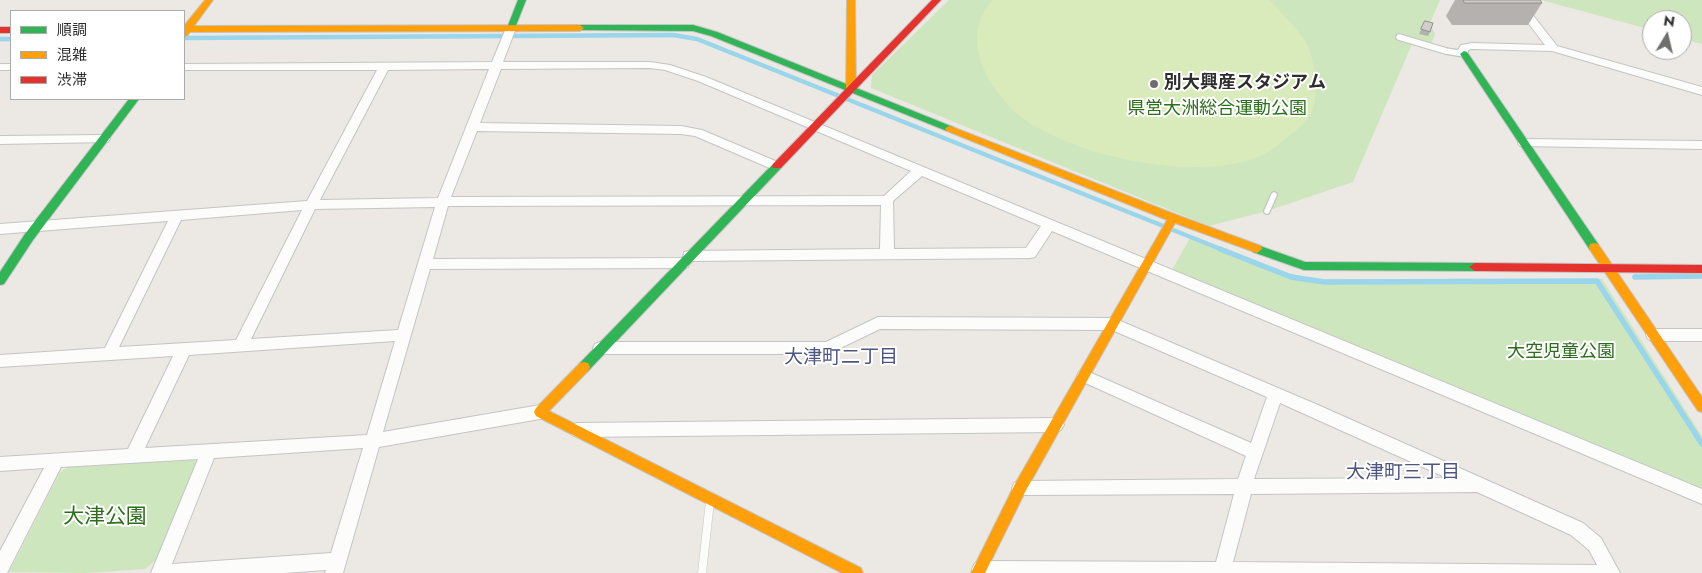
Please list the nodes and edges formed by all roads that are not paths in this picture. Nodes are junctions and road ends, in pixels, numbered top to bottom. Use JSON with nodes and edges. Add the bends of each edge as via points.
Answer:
{"nodes":[{"id":1,"x":209,"y":0,"type":"edge"},
{"id":2,"x":522,"y":0,"type":"edge"},
{"id":3,"x":851,"y":0,"type":"edge"},
{"id":4,"x":937,"y":0,"type":"edge"},
{"id":5,"x":1517,"y":2,"type":"edge"},
{"id":6,"x":185,"y":31,"type":"edge"},
{"id":7,"x":509,"y":34,"type":"junction"},
{"id":8,"x":1399,"y":37,"type":"dead end"},
{"id":9,"x":1553,"y":48,"type":"junction"},
{"id":10,"x":1464,"y":54,"type":"junction"},
{"id":11,"x":496,"y":65,"type":"junction"},
{"id":12,"x":185,"y":66,"type":"edge"},
{"id":13,"x":384,"y":66,"type":"junction"},
{"id":14,"x":1702,"y":91,"type":"edge"},
{"id":15,"x":845,"y":95,"type":"junction"},
{"id":16,"x":133,"y":100,"type":"edge"},
{"id":17,"x":814,"y":126,"type":"junction"},
{"id":18,"x":473,"y":127,"type":"junction"},
{"id":19,"x":104,"y":139,"type":"junction"},
{"id":20,"x":0,"y":140,"type":"edge"},
{"id":21,"x":1524,"y":143,"type":"junction"},
{"id":22,"x":1702,"y":145,"type":"edge"},
{"id":23,"x":776,"y":166,"type":"junction"},
{"id":24,"x":919,"y":171,"type":"junction"},
{"id":25,"x":1274,"y":194,"type":"dead end"},
{"id":26,"x":887,"y":200,"type":"junction"},
{"id":27,"x":743,"y":201,"type":"junction"},
{"id":28,"x":443,"y":202,"type":"junction"},
{"id":29,"x":311,"y":205,"type":"junction"},
{"id":30,"x":1267,"y":211,"type":"dead end"},
{"id":31,"x":177,"y":215,"type":"junction"},
{"id":32,"x":1173,"y":218,"type":"junction"},
{"id":33,"x":1049,"y":225,"type":"junction"},
{"id":34,"x":37,"y":227,"type":"junction"},
{"id":35,"x":0,"y":228,"type":"edge"},
{"id":36,"x":887,"y":254,"type":"junction"},
{"id":37,"x":686,"y":260,"type":"junction"},
{"id":38,"x":424,"y":264,"type":"junction"},
{"id":39,"x":1146,"y":266,"type":"junction"},
{"id":40,"x":1609,"y":269,"type":"junction"},
{"id":41,"x":1702,"y":269,"type":"edge"},
{"id":42,"x":0,"y":281,"type":"edge"},
{"id":43,"x":1113,"y":324,"type":"junction"},
{"id":44,"x":404,"y":335,"type":"junction"},
{"id":45,"x":1653,"y":335,"type":"junction"},
{"id":46,"x":1702,"y":335,"type":"edge"},
{"id":47,"x":241,"y":345,"type":"junction"},
{"id":48,"x":600,"y":348,"type":"junction"},
{"id":49,"x":184,"y":349,"type":"junction"},
{"id":50,"x":109,"y":354,"type":"junction"},
{"id":51,"x":0,"y":361,"type":"edge"},
{"id":52,"x":1084,"y":376,"type":"junction"},
{"id":53,"x":1275,"y":395,"type":"junction"},
{"id":54,"x":1702,"y":407,"type":"edge"},
{"id":55,"x":540,"y":412,"type":"junction"},
{"id":56,"x":1056,"y":425,"type":"junction"},
{"id":57,"x":576,"y":430,"type":"junction"},
{"id":58,"x":373,"y":441,"type":"junction"},
{"id":59,"x":209,"y":451,"type":"junction"},
{"id":60,"x":1256,"y":452,"type":"junction"},
{"id":61,"x":133,"y":456,"type":"junction"},
{"id":62,"x":57,"y":460,"type":"junction"},
{"id":63,"x":0,"y":464,"type":"edge"},
{"id":64,"x":1480,"y":485,"type":"junction"},
{"id":65,"x":1245,"y":486,"type":"junction"},
{"id":66,"x":1020,"y":488,"type":"junction"},
{"id":67,"x":1702,"y":497,"type":"edge"},
{"id":68,"x":710,"y":498,"type":"junction"},
{"id":69,"x":336,"y":567,"type":"edge"},
{"id":70,"x":0,"y":568,"type":"edge"},
{"id":71,"x":979,"y":571,"type":"edge"},
{"id":72,"x":1222,"y":572,"type":"edge"},
{"id":73,"x":160,"y":573,"type":"edge"},
{"id":74,"x":166,"y":573,"type":"edge"},
{"id":75,"x":702,"y":573,"type":"edge"},
{"id":76,"x":856,"y":573,"type":"edge"},
{"id":77,"x":1611,"y":573,"type":"edge"}],
"edges":[{"from":1,"to":6,"type":"street"},
{"from":2,"to":7,"type":"street"},
{"from":3,"to":15,"type":"street"},
{"from":4,"to":15,"type":"street"},
{"from":5,"to":9,"type":"street"},
{"from":6,"to":7,"type":"street"},
{"from":7,"to":11,"type":"street"},
{"from":7,"to":15,"type":"street","via":[[693,28],[714,34]]},
{"from":8,"to":10,"type":"lane"},
{"from":9,"to":10,"type":"street","via":[[1472,46],[1465,47]]},
{"from":9,"to":14,"type":"street"},
{"from":10,"to":21,"type":"street"},
{"from":11,"to":13,"type":"street"},
{"from":11,"to":17,"type":"street","via":[[666,67]]},
{"from":11,"to":18,"type":"street"},
{"from":12,"to":13,"type":"street"},
{"from":13,"to":29,"type":"street"},
{"from":15,"to":17,"type":"street"},
{"from":15,"to":32,"type":"street"},
{"from":16,"to":19,"type":"street"},
{"from":17,"to":23,"type":"street"},
{"from":17,"to":24,"type":"street"},
{"from":18,"to":23,"type":"street","via":[[681,130],[698,133]]},
{"from":18,"to":28,"type":"street"},
{"from":19,"to":20,"type":"street"},
{"from":19,"to":34,"type":"street"},
{"from":21,"to":22,"type":"street"},
{"from":21,"to":40,"type":"street"},
{"from":23,"to":27,"type":"street"},
{"from":24,"to":26,"type":"street"},
{"from":24,"to":33,"type":"street"},
{"from":25,"to":30,"type":"lane"},
{"from":26,"to":27,"type":"street"},
{"from":26,"to":36,"type":"street"},
{"from":27,"to":28,"type":"street"},
{"from":27,"to":37,"type":"street"},
{"from":28,"to":29,"type":"street"},
{"from":28,"to":38,"type":"street"},
{"from":29,"to":31,"type":"street"},
{"from":29,"to":47,"type":"street"},
{"from":31,"to":34,"type":"street"},
{"from":31,"to":50,"type":"street"},
{"from":32,"to":39,"type":"street"},
{"from":32,"to":40,"type":"street","via":[[1304,266]]},
{"from":33,"to":36,"type":"street","via":[[1030,253]]},
{"from":33,"to":39,"type":"street"},
{"from":34,"to":35,"type":"street"},
{"from":34,"to":42,"type":"street"},
{"from":36,"to":37,"type":"street"},
{"from":37,"to":38,"type":"street"},
{"from":37,"to":48,"type":"street"},
{"from":38,"to":44,"type":"street"},
{"from":39,"to":43,"type":"street"},
{"from":39,"to":67,"type":"street"},
{"from":40,"to":41,"type":"street"},
{"from":40,"to":45,"type":"street"},
{"from":43,"to":48,"type":"street","via":[[878,323],[828,348]]},
{"from":43,"to":52,"type":"street"},
{"from":43,"to":53,"type":"street"},
{"from":44,"to":47,"type":"street"},
{"from":44,"to":58,"type":"street"},
{"from":45,"to":46,"type":"street"},
{"from":45,"to":54,"type":"street"},
{"from":47,"to":49,"type":"street"},
{"from":48,"to":55,"type":"street"},
{"from":49,"to":50,"type":"street"},
{"from":49,"to":61,"type":"street"},
{"from":50,"to":51,"type":"street"},
{"from":52,"to":56,"type":"street"},
{"from":52,"to":60,"type":"street"},
{"from":53,"to":60,"type":"street"},
{"from":53,"to":64,"type":"street"},
{"from":55,"to":57,"type":"street"},
{"from":55,"to":58,"type":"street"},
{"from":56,"to":57,"type":"street"},
{"from":56,"to":66,"type":"street"},
{"from":57,"to":68,"type":"street"},
{"from":58,"to":59,"type":"street"},
{"from":58,"to":69,"type":"street"},
{"from":59,"to":61,"type":"street"},
{"from":59,"to":73,"type":"street"},
{"from":60,"to":65,"type":"street"},
{"from":61,"to":62,"type":"street"},
{"from":62,"to":63,"type":"street"},
{"from":62,"to":70,"type":"street"},
{"from":64,"to":65,"type":"street"},
{"from":64,"to":77,"type":"street","via":[[1582,532],[1595,544]]},
{"from":65,"to":66,"type":"street"},
{"from":65,"to":72,"type":"street"},
{"from":66,"to":71,"type":"street"},
{"from":68,"to":75,"type":"lane"},
{"from":68,"to":76,"type":"street"},
{"from":69,"to":74,"type":"street"},
{"from":71,"to":72,"type":"street"},
{"from":72,"to":77,"type":"street"}]}
